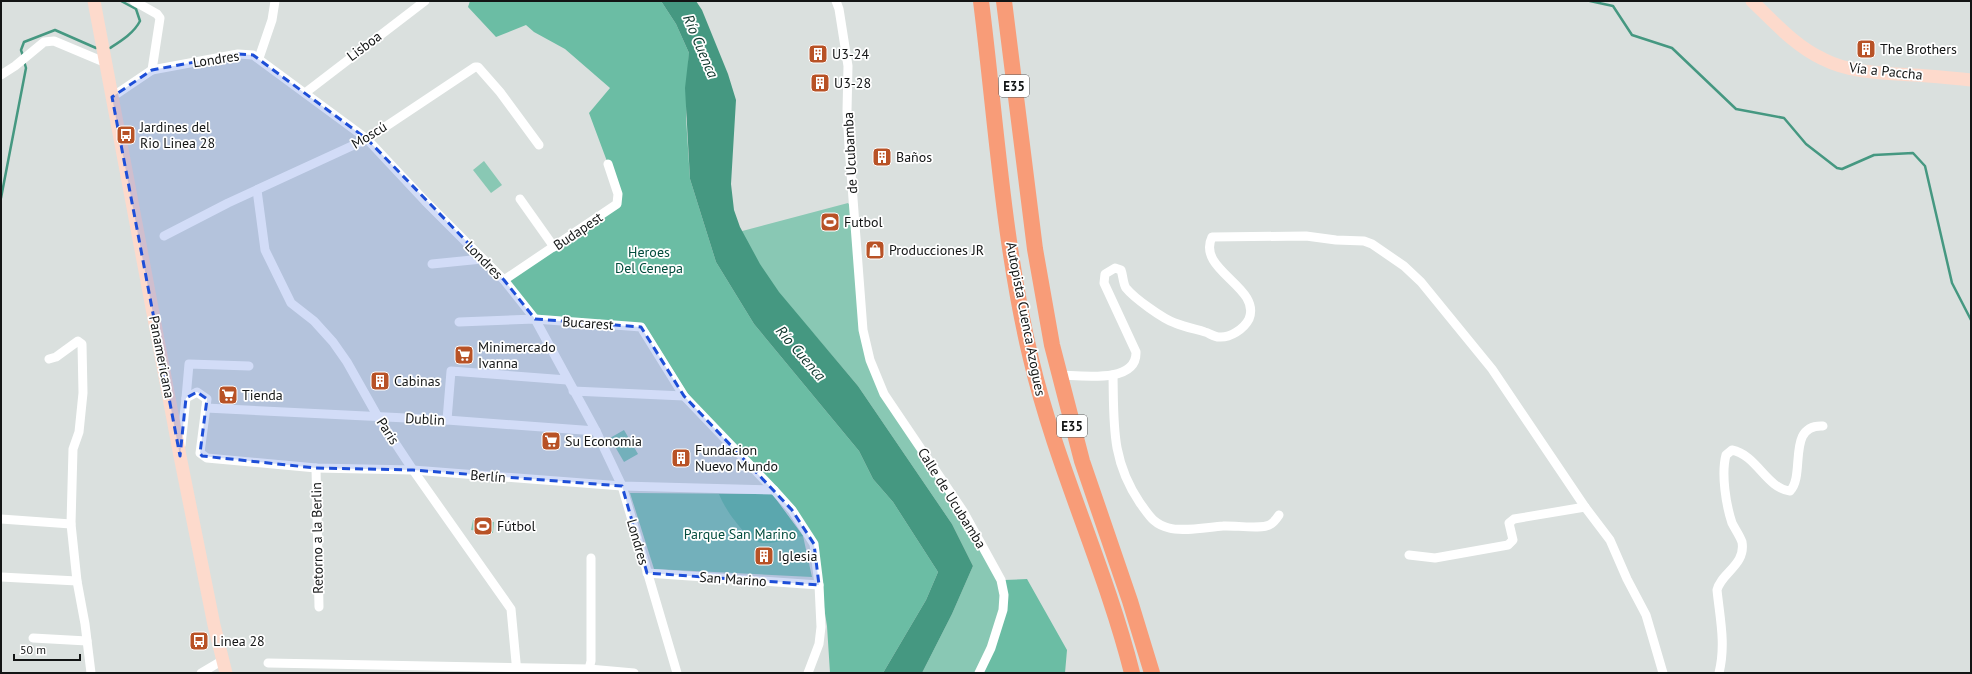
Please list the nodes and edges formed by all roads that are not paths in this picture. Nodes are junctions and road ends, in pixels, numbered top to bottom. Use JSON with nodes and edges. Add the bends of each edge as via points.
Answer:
{"nodes":[{"id":1,"x":94,"y":1,"type":"edge"},
{"id":2,"x":134,"y":1,"type":"edge"},
{"id":3,"x":275,"y":1,"type":"edge"},
{"id":4,"x":425,"y":1,"type":"edge"},
{"id":5,"x":836,"y":1,"type":"edge"},
{"id":6,"x":981,"y":1,"type":"edge"},
{"id":7,"x":1004,"y":1,"type":"edge"},
{"id":8,"x":1752,"y":1,"type":"edge"},
{"id":9,"x":259,"y":58,"type":"junction"},
{"id":10,"x":104,"y":62,"type":"junction"},
{"id":11,"x":152,"y":70,"type":"junction"},
{"id":12,"x":1,"y":75,"type":"edge"},
{"id":13,"x":1971,"y":80,"type":"edge"},
{"id":14,"x":305,"y":93,"type":"junction"},
{"id":15,"x":112,"y":97,"type":"junction"},
{"id":16,"x":366,"y":139,"type":"junction"},
{"id":17,"x":539,"y":144,"type":"dead end"},
{"id":18,"x":608,"y":164,"type":"dead end"},
{"id":19,"x":257,"y":190,"type":"junction"},
{"id":20,"x":520,"y":199,"type":"dead end"},
{"id":21,"x":164,"y":236,"type":"dead end"},
{"id":22,"x":554,"y":247,"type":"junction"},
{"id":23,"x":482,"y":259,"type":"junction"},
{"id":24,"x":432,"y":264,"type":"dead end"},
{"id":25,"x":504,"y":280,"type":"junction"},
{"id":26,"x":535,"y":319,"type":"junction"},
{"id":27,"x":459,"y":322,"type":"dead end"},
{"id":28,"x":863,"y":330,"type":"joint"},
{"id":29,"x":49,"y":359,"type":"dead end"},
{"id":30,"x":249,"y":366,"type":"dead end"},
{"id":31,"x":1058,"y":375,"type":"junction"},
{"id":32,"x":1113,"y":375,"type":"junction"},
{"id":33,"x":567,"y":380,"type":"junction"},
{"id":34,"x":573,"y":391,"type":"junction"},
{"id":35,"x":684,"y":396,"type":"junction"},
{"id":36,"x":186,"y":398,"type":"junction"},
{"id":37,"x":206,"y":408,"type":"junction"},
{"id":38,"x":378,"y":417,"type":"junction"},
{"id":39,"x":447,"y":420,"type":"junction"},
{"id":40,"x":1823,"y":426,"type":"dead end"},
{"id":41,"x":596,"y":431,"type":"junction"},
{"id":42,"x":180,"y":456,"type":"junction"},
{"id":43,"x":316,"y":468,"type":"junction"},
{"id":44,"x":413,"y":470,"type":"junction"},
{"id":45,"x":622,"y":486,"type":"junction"},
{"id":46,"x":774,"y":490,"type":"junction"},
{"id":47,"x":1585,"y":507,"type":"junction"},
{"id":48,"x":1279,"y":515,"type":"dead end"},
{"id":49,"x":1,"y":519,"type":"edge"},
{"id":50,"x":71,"y":524,"type":"junction"},
{"id":51,"x":1409,"y":555,"type":"dead end"},
{"id":52,"x":591,"y":558,"type":"dead end"},
{"id":53,"x":647,"y":573,"type":"junction"},
{"id":54,"x":1,"y":577,"type":"edge"},
{"id":55,"x":77,"y":581,"type":"junction"},
{"id":56,"x":819,"y":585,"type":"junction"},
{"id":57,"x":319,"y":607,"type":"dead end"},
{"id":58,"x":33,"y":638,"type":"dead end"},
{"id":59,"x":87,"y":641,"type":"junction"},
{"id":60,"x":222,"y":660,"type":"junction"},
{"id":61,"x":268,"y":663,"type":"dead end"},
{"id":62,"x":589,"y":669,"type":"junction"},
{"id":63,"x":517,"y":670,"type":"edge"},
{"id":64,"x":91,"y":673,"type":"edge"},
{"id":65,"x":201,"y":673,"type":"edge"},
{"id":66,"x":226,"y":673,"type":"edge"},
{"id":67,"x":634,"y":673,"type":"edge"},
{"id":68,"x":677,"y":673,"type":"edge"},
{"id":69,"x":808,"y":673,"type":"edge"},
{"id":70,"x":979,"y":673,"type":"edge"},
{"id":71,"x":1132,"y":673,"type":"edge"},
{"id":72,"x":1152,"y":673,"type":"edge"},
{"id":73,"x":1663,"y":673,"type":"edge"},
{"id":74,"x":1719,"y":673,"type":"edge"}],
"edges":[{"from":1,"to":10,"type":"main road","name":"Panamericana"},
{"from":2,"to":11,"type":"street","via":[[160,18]]},
{"from":3,"to":9,"type":"street","via":[[272,20]]},
{"from":4,"to":14,"type":"street","name":"Lisboa"},
{"from":5,"to":28,"type":"street","name":"de Ucubamba","via":[[848,66],[847,111]]},
{"from":6,"to":71,"type":"highway","name":"Autopista Cuenca Azogues","number":"E35","via":[[1005,211],[1029,353],[1048,422],[1103,579]]},
{"from":7,"to":31,"type":"highway","name":"Autopista Cuenca Azogues","number":"E35","via":[[1039,277]]},
{"from":8,"to":13,"type":"main road","name":"Vía a Paccha","via":[[1801,45],[1838,66]]},
{"from":9,"to":11,"type":"street","name":"Londres","via":[[254,55],[238,54]]},
{"from":9,"to":14,"type":"street","name":"Londres"},
{"from":10,"to":12,"type":"street","via":[[54,41],[44,42]]},
{"from":10,"to":15,"type":"main road","name":"Panamericana"},
{"from":11,"to":15,"type":"street","name":"Londres"},
{"from":14,"to":16,"type":"street","name":"Londres"},
{"from":15,"to":42,"type":"main road","name":"Panamericana"},
{"from":16,"to":17,"type":"street","name":"Moscú","via":[[478,67]]},
{"from":16,"to":19,"type":"street","name":"Moscú"},
{"from":16,"to":23,"type":"street","name":"Londres"},
{"from":18,"to":22,"type":"street","name":"Budapest","via":[[618,194],[617,204]]},
{"from":19,"to":21,"type":"street","name":"Moscú"},
{"from":19,"to":38,"type":"street","name":"Paris","via":[[265,250],[291,303],[314,321],[333,342],[351,368]]},
{"from":20,"to":22,"type":"street"},
{"from":22,"to":25,"type":"street","name":"Budapest"},
{"from":23,"to":24,"type":"street"},
{"from":23,"to":25,"type":"street","name":"Londres"},
{"from":25,"to":26,"type":"street","name":"Londres"},
{"from":26,"to":27,"type":"street","name":"Bucarest"},
{"from":26,"to":33,"type":"street","name":"Londres"},
{"from":26,"to":35,"type":"street","name":"Bucarest","via":[[641,327]]},
{"from":28,"to":70,"type":"street","name":"Calle de Ucubamba","via":[[870,360],[884,394],[963,511],[1001,580],[1003,610],[991,648]]},
{"from":29,"to":50,"type":"street","via":[[78,341],[82,344],[83,393],[79,432],[74,449]]},
{"from":30,"to":36,"type":"street","via":[[188,364]]},
{"from":31,"to":32,"type":"street"},
{"from":31,"to":72,"type":"highway","name":"Autopista Cuenca Azogues","number":"E35","via":[[1081,455]]},
{"from":32,"to":47,"type":"street","via":[[1124,371],[1134,362],[1136,356],[1126,328],[1104,283],[1105,274],[1115,268],[1121,270],[1126,287],[1157,314],[1174,323],[1219,337],[1240,330],[1248,320],[1252,308],[1247,296],[1228,278],[1210,255],[1209,244],[1212,237],[1306,236],[1364,241],[1404,266],[1421,282],[1492,370]]},
{"from":32,"to":48,"type":"street","via":[[1114,437],[1122,470],[1150,519],[1170,529],[1232,525],[1258,527],[1270,525]]},
{"from":33,"to":34,"type":"street","name":"Londres"},
{"from":33,"to":39,"type":"street","via":[[451,372]]},
{"from":34,"to":35,"type":"street"},
{"from":34,"to":41,"type":"street","name":"Londres"},
{"from":35,"to":46,"type":"street"},
{"from":36,"to":37,"type":"street","via":[[197,392],[207,399]]},
{"from":36,"to":42,"type":"street"},
{"from":37,"to":38,"type":"street","name":"Dublin"},
{"from":37,"to":43,"type":"street","name":"Berlín","via":[[200,453],[202,456]]},
{"from":38,"to":39,"type":"street","name":"Dublin"},
{"from":38,"to":44,"type":"street","name":"Paris"},
{"from":39,"to":41,"type":"street","name":"Dublin"},
{"from":40,"to":74,"type":"street","via":[[1809,429],[1802,436],[1799,443],[1796,480],[1790,491],[1782,490],[1747,456],[1732,450],[1726,455],[1728,509],[1742,542],[1740,557],[1730,573],[1718,585],[1717,590],[1722,625],[1722,661]]},
{"from":41,"to":45,"type":"street","name":"Londres"},
{"from":42,"to":60,"type":"main road","name":"Panamericana"},
{"from":43,"to":44,"type":"street","name":"Berlín"},
{"from":43,"to":57,"type":"street","name":"Retorno a la Berlin"},
{"from":44,"to":45,"type":"street","name":"Berlín"},
{"from":44,"to":63,"type":"street","name":"Paris","via":[[512,609]]},
{"from":45,"to":46,"type":"street","name":"Berlín"},
{"from":45,"to":53,"type":"street","name":"Londres"},
{"from":46,"to":56,"type":"street","via":[[792,510],[814,544]]},
{"from":47,"to":51,"type":"street","via":[[1514,519],[1509,523],[1513,540],[1508,545],[1435,558]]},
{"from":47,"to":73,"type":"street","via":[[1610,540],[1646,615]]},
{"from":49,"to":50,"type":"street"},
{"from":50,"to":55,"type":"street"},
{"from":52,"to":62,"type":"street","via":[[592,616]]},
{"from":53,"to":56,"type":"street","name":"San Marino"},
{"from":53,"to":68,"type":"street","name":"Londres"},
{"from":54,"to":55,"type":"street"},
{"from":55,"to":59,"type":"street"},
{"from":56,"to":69,"type":"street","via":[[819,644]]},
{"from":58,"to":59,"type":"street"},
{"from":59,"to":64,"type":"street"},
{"from":60,"to":65,"type":"street"},
{"from":60,"to":66,"type":"main road","name":"Panamericana"},
{"from":61,"to":63,"type":"street"},
{"from":62,"to":63,"type":"street"},
{"from":62,"to":67,"type":"street"}]}
